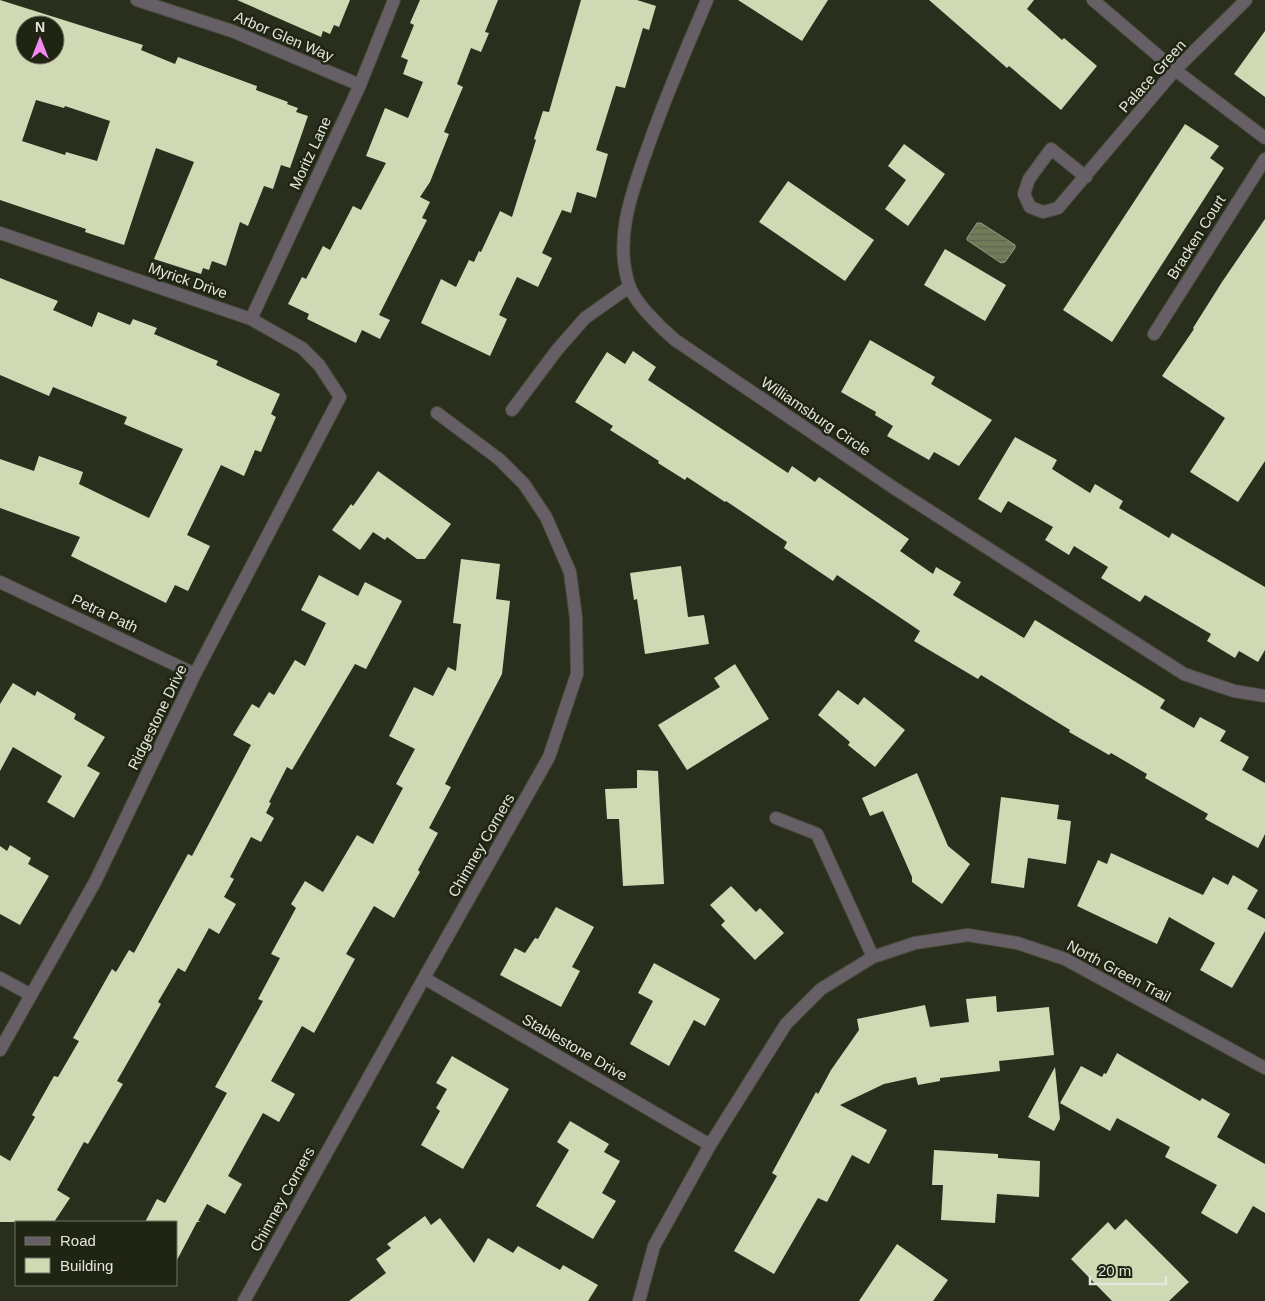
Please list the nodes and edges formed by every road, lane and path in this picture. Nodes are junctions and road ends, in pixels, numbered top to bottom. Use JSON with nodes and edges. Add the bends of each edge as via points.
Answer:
{"nodes":[{"id":1,"x":138,"y":0,"type":"edge"},
{"id":2,"x":394,"y":0,"type":"edge"},
{"id":3,"x":707,"y":0,"type":"edge"},
{"id":4,"x":1093,"y":0,"type":"edge"},
{"id":5,"x":1246,"y":0,"type":"edge"},
{"id":6,"x":1176,"y":70,"type":"junction"},
{"id":7,"x":360,"y":85,"type":"junction"},
{"id":8,"x":1265,"y":138,"type":"edge"},
{"id":9,"x":1265,"y":159,"type":"edge"},
{"id":10,"x":1086,"y":177,"type":"junction"},
{"id":11,"x":0,"y":233,"type":"edge"},
{"id":12,"x":629,"y":287,"type":"junction"},
{"id":13,"x":250,"y":319,"type":"junction"},
{"id":14,"x":1154,"y":334,"type":"dead end"},
{"id":15,"x":340,"y":397,"type":"joint"},
{"id":16,"x":512,"y":410,"type":"dead end"},
{"id":17,"x":437,"y":413,"type":"dead end"},
{"id":18,"x":0,"y":582,"type":"edge"},
{"id":19,"x":195,"y":674,"type":"junction"},
{"id":20,"x":1265,"y":696,"type":"edge"},
{"id":21,"x":776,"y":818,"type":"dead end"},
{"id":22,"x":873,"y":956,"type":"junction"},
{"id":23,"x":0,"y":978,"type":"edge"},
{"id":24,"x":424,"y":978,"type":"junction"},
{"id":25,"x":31,"y":995,"type":"junction"},
{"id":26,"x":0,"y":1050,"type":"edge"},
{"id":27,"x":1265,"y":1068,"type":"edge"},
{"id":28,"x":710,"y":1145,"type":"junction"},
{"id":29,"x":244,"y":1301,"type":"edge"},
{"id":30,"x":639,"y":1301,"type":"edge"}],
"edges":[{"from":1,"to":7,"type":"street","name":"Arbor Glen Way","via":[[232,31]]},
{"from":2,"to":7,"type":"street","name":"Moritz Lane"},
{"from":3,"to":12,"type":"street","name":"Williamsburg Circle","via":[[629,201],[623,256]]},
{"from":4,"to":6,"type":"street"},
{"from":5,"to":6,"type":"street","name":"Palace Green"},
{"from":6,"to":8,"type":"street"},
{"from":6,"to":10,"type":"street","name":"Palace Green"},
{"from":7,"to":13,"type":"street","name":"Moritz Lane"},
{"from":9,"to":14,"type":"street","name":"Bracken Court"},
{"from":10,"to":10,"type":"street","name":"Palace Green","via":[[1051,150],[1029,179],[1024,194],[1030,207],[1043,212],[1058,208]]},
{"from":11,"to":13,"type":"street","name":"Myrick Drive"},
{"from":12,"to":16,"type":"street","via":[[585,318]]},
{"from":12,"to":20,"type":"street","name":"Williamsburg Circle","via":[[651,317],[674,340],[905,495],[1184,674],[1234,691]]},
{"from":13,"to":15,"type":"street","name":"Myrick Drive","via":[[302,348],[320,365]]},
{"from":15,"to":19,"type":"street","name":"Ridgestone Drive"},
{"from":17,"to":24,"type":"street","name":"Chimney Corners","via":[[499,459],[524,484],[546,517],[570,572],[576,618],[577,674],[549,758]]},
{"from":18,"to":19,"type":"street","name":"Petra Path"},
{"from":19,"to":25,"type":"street","name":"Ridgestone Drive","via":[[95,882]]},
{"from":21,"to":22,"type":"street","via":[[817,834]]},
{"from":22,"to":27,"type":"street","name":"North Green Trail","via":[[915,944],[968,935],[1018,944],[1065,960]]},
{"from":22,"to":28,"type":"street","name":"North Green Trail","via":[[821,989],[786,1024]]},
{"from":23,"to":25,"type":"street"},
{"from":24,"to":28,"type":"street","name":"Stablestone Drive"},
{"from":24,"to":29,"type":"street","name":"Chimney Corners"},
{"from":25,"to":26,"type":"street","name":"Ridgestone Drive"},
{"from":28,"to":30,"type":"street","name":"North Green Trail","via":[[654,1246]]}]}
